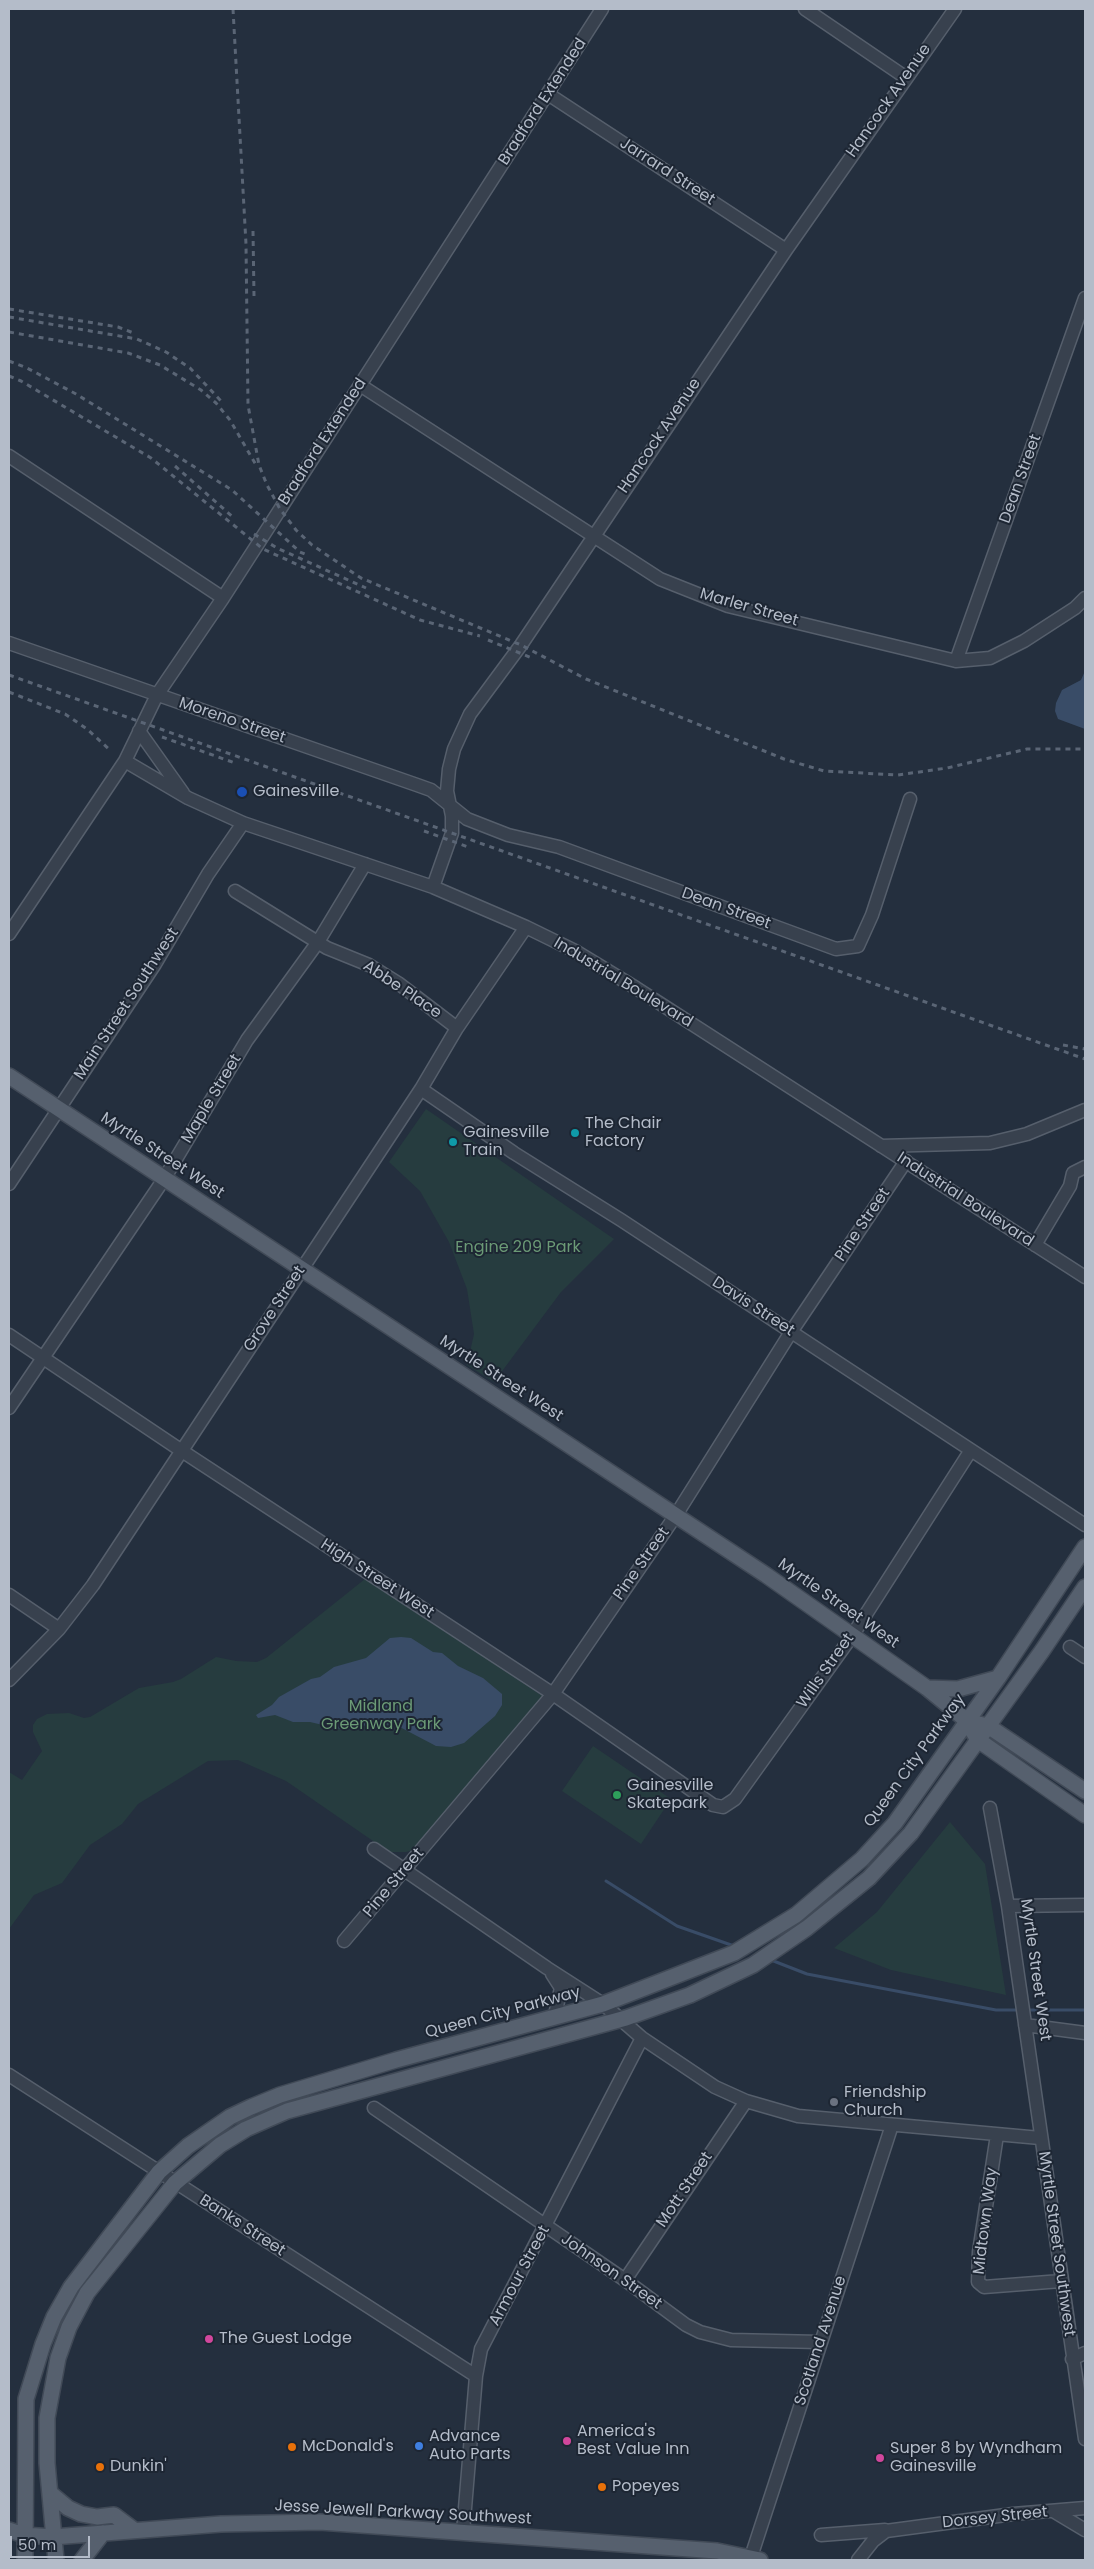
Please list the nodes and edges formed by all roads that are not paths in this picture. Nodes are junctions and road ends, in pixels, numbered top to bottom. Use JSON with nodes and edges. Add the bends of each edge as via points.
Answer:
{"nodes":[{"id":1,"x":602,"y":9,"type":"edge"},
{"id":2,"x":805,"y":9,"type":"edge"},
{"id":3,"x":955,"y":9,"type":"edge"},
{"id":4,"x":905,"y":77,"type":"junction"},
{"id":5,"x":548,"y":94,"type":"junction"},
{"id":6,"x":786,"y":250,"type":"junction"},
{"id":7,"x":1085,"y":298,"type":"edge"},
{"id":8,"x":360,"y":386,"type":"junction"},
{"id":9,"x":9,"y":456,"type":"edge"},
{"id":10,"x":592,"y":537,"type":"junction"},
{"id":11,"x":223,"y":598,"type":"junction"},
{"id":12,"x":1085,"y":598,"type":"edge"},
{"id":13,"x":9,"y":643,"type":"edge"},
{"id":14,"x":956,"y":660,"type":"junction"},
{"id":15,"x":157,"y":695,"type":"junction"},
{"id":16,"x":139,"y":731,"type":"junction"},
{"id":17,"x":125,"y":761,"type":"junction"},
{"id":18,"x":188,"y":798,"type":"junction"},
{"id":19,"x":910,"y":799,"type":"dead end"},
{"id":20,"x":450,"y":806,"type":"junction"},
{"id":21,"x":243,"y":823,"type":"junction"},
{"id":22,"x":365,"y":864,"type":"junction"},
{"id":23,"x":433,"y":888,"type":"junction"},
{"id":24,"x":236,"y":891,"type":"dead end"},
{"id":25,"x":526,"y":927,"type":"junction"},
{"id":26,"x":9,"y":934,"type":"edge"},
{"id":27,"x":318,"y":942,"type":"junction"},
{"id":28,"x":457,"y":1028,"type":"junction"},
{"id":29,"x":9,"y":1076,"type":"edge"},
{"id":30,"x":421,"y":1088,"type":"junction"},
{"id":31,"x":58,"y":1109,"type":"junction"},
{"id":32,"x":1085,"y":1110,"type":"edge"},
{"id":33,"x":881,"y":1146,"type":"junction"},
{"id":34,"x":906,"y":1161,"type":"junction"},
{"id":35,"x":1085,"y":1167,"type":"edge"},
{"id":36,"x":164,"y":1179,"type":"junction"},
{"id":37,"x":9,"y":1184,"type":"edge"},
{"id":38,"x":1035,"y":1245,"type":"junction"},
{"id":39,"x":302,"y":1268,"type":"junction"},
{"id":40,"x":1085,"y":1277,"type":"edge"},
{"id":41,"x":791,"y":1332,"type":"junction"},
{"id":42,"x":9,"y":1335,"type":"edge"},
{"id":43,"x":43,"y":1357,"type":"junction"},
{"id":44,"x":9,"y":1408,"type":"edge"},
{"id":45,"x":971,"y":1450,"type":"junction"},
{"id":46,"x":182,"y":1451,"type":"junction"},
{"id":47,"x":676,"y":1515,"type":"junction"},
{"id":48,"x":1085,"y":1524,"type":"edge"},
{"id":49,"x":1085,"y":1547,"type":"edge"},
{"id":50,"x":1085,"y":1587,"type":"edge"},
{"id":51,"x":9,"y":1595,"type":"edge"},
{"id":52,"x":59,"y":1629,"type":"junction"},
{"id":53,"x":852,"y":1636,"type":"junction"},
{"id":54,"x":1070,"y":1646,"type":"dead end"},
{"id":55,"x":1085,"y":1657,"type":"edge"},
{"id":56,"x":998,"y":1678,"type":"junction"},
{"id":57,"x":9,"y":1680,"type":"edge"},
{"id":58,"x":927,"y":1688,"type":"junction"},
{"id":59,"x":553,"y":1694,"type":"junction"},
{"id":60,"x":966,"y":1720,"type":"junction"},
{"id":61,"x":988,"y":1726,"type":"junction"},
{"id":62,"x":978,"y":1740,"type":"junction"},
{"id":63,"x":742,"y":1788,"type":"joint"},
{"id":64,"x":1085,"y":1791,"type":"edge"},
{"id":65,"x":990,"y":1808,"type":"dead end"},
{"id":66,"x":1085,"y":1815,"type":"edge"},
{"id":67,"x":374,"y":1849,"type":"dead end"},
{"id":68,"x":404,"y":1871,"type":"junction"},
{"id":69,"x":1085,"y":1905,"type":"edge"},
{"id":70,"x":1008,"y":1906,"type":"junction"},
{"id":71,"x":344,"y":1941,"type":"dead end"},
{"id":72,"x":547,"y":1968,"type":"junction"},
{"id":73,"x":604,"y":2004,"type":"junction"},
{"id":74,"x":556,"y":2015,"type":"junction"},
{"id":75,"x":622,"y":2019,"type":"junction"},
{"id":76,"x":1025,"y":2025,"type":"junction"},
{"id":77,"x":1085,"y":2033,"type":"edge"},
{"id":78,"x":642,"y":2038,"type":"junction"},
{"id":79,"x":9,"y":2075,"type":"edge"},
{"id":80,"x":746,"y":2101,"type":"junction"},
{"id":81,"x":374,"y":2108,"type":"dead end"},
{"id":82,"x":892,"y":2125,"type":"junction"},
{"id":83,"x":997,"y":2135,"type":"junction"},
{"id":84,"x":1040,"y":2138,"type":"junction"},
{"id":85,"x":159,"y":2172,"type":"junction"},
{"id":86,"x":175,"y":2183,"type":"junction"},
{"id":87,"x":546,"y":2227,"type":"junction"},
{"id":88,"x":625,"y":2280,"type":"junction"},
{"id":89,"x":1061,"y":2281,"type":"junction"},
{"id":90,"x":820,"y":2342,"type":"junction"},
{"id":91,"x":1085,"y":2353,"type":"edge"},
{"id":92,"x":1072,"y":2359,"type":"junction"},
{"id":93,"x":476,"y":2376,"type":"junction"},
{"id":94,"x":1085,"y":2439,"type":"edge"},
{"id":95,"x":50,"y":2494,"type":"junction"},
{"id":96,"x":1085,"y":2508,"type":"edge"},
{"id":97,"x":1056,"y":2512,"type":"junction"},
{"id":98,"x":905,"y":2528,"type":"junction"},
{"id":99,"x":9,"y":2530,"type":"edge"},
{"id":100,"x":134,"y":2530,"type":"junction"},
{"id":101,"x":1085,"y":2530,"type":"edge"},
{"id":102,"x":463,"y":2532,"type":"junction"},
{"id":103,"x":103,"y":2533,"type":"junction"},
{"id":104,"x":821,"y":2535,"type":"dead end"},
{"id":105,"x":24,"y":2536,"type":"junction"},
{"id":106,"x":53,"y":2537,"type":"junction"},
{"id":107,"x":9,"y":2543,"type":"edge"},
{"id":108,"x":756,"y":2559,"type":"edge"},
{"id":109,"x":25,"y":2560,"type":"edge"},
{"id":110,"x":56,"y":2560,"type":"edge"},
{"id":111,"x":82,"y":2560,"type":"edge"},
{"id":112,"x":858,"y":2560,"type":"edge"}],
"edges":[{"from":1,"to":5,"type":"street","name":"Bradford Extended"},
{"from":2,"to":4,"type":"street"},
{"from":3,"to":4,"type":"street","name":"Hancock Avenue"},
{"from":4,"to":6,"type":"street","name":"Hancock Avenue"},
{"from":5,"to":6,"type":"street","name":"Jarrard Street"},
{"from":5,"to":8,"type":"street","name":"Bradford Extended"},
{"from":6,"to":10,"type":"street","name":"Hancock Avenue"},
{"from":7,"to":14,"type":"street","name":"Dean Street"},
{"from":8,"to":10,"type":"street","name":"Marler Street"},
{"from":8,"to":11,"type":"street","name":"Bradford Extended"},
{"from":9,"to":11,"type":"street"},
{"from":10,"to":14,"type":"street","name":"Marler Street","via":[[660,579],[728,606]]},
{"from":10,"to":20,"type":"street","name":"Hancock Avenue","via":[[521,645],[470,714],[449,769],[447,791]]},
{"from":11,"to":15,"type":"street","name":"Bradford Extended"},
{"from":12,"to":14,"type":"street","name":"Marler Street","via":[[1031,636],[990,658]]},
{"from":13,"to":15,"type":"street","name":"Moreno Street"},
{"from":15,"to":16,"type":"street","name":"Bradford Extended"},
{"from":15,"to":20,"type":"street","name":"Moreno Street","via":[[417,785],[430,790]]},
{"from":16,"to":17,"type":"street","name":"Bradford Extended"},
{"from":16,"to":18,"type":"street"},
{"from":17,"to":18,"type":"street","name":"Industrial Boulevard"},
{"from":17,"to":26,"type":"street","name":"Bradford Extended"},
{"from":18,"to":21,"type":"street","name":"Industrial Boulevard"},
{"from":19,"to":20,"type":"street","name":"Dean Street","via":[[872,915],[858,946],[836,949],[559,847],[508,835],[467,819]]},
{"from":20,"to":23,"type":"street","name":"Hancock Avenue","via":[[452,833]]},
{"from":21,"to":22,"type":"street","name":"Industrial Boulevard"},
{"from":21,"to":31,"type":"street","name":"Main Street Southwest","via":[[208,874],[155,964]]},
{"from":22,"to":23,"type":"street","name":"Industrial Boulevard"},
{"from":22,"to":27,"type":"street","name":"Maple Street"},
{"from":23,"to":25,"type":"street","name":"Industrial Boulevard"},
{"from":24,"to":27,"type":"street","name":"Abbe Place"},
{"from":25,"to":28,"type":"street","name":"Grove Street"},
{"from":25,"to":33,"type":"street","name":"Industrial Boulevard","via":[[575,951],[636,988]]},
{"from":27,"to":28,"type":"street","name":"Abbe Place","via":[[398,983]]},
{"from":27,"to":36,"type":"street","name":"Maple Street","via":[[247,1040]]},
{"from":28,"to":30,"type":"street","name":"Grove Street"},
{"from":29,"to":31,"type":"main road","name":"Myrtle Street West"},
{"from":30,"to":39,"type":"street","name":"Grove Street"},
{"from":30,"to":41,"type":"street","name":"Davis Street","via":[[514,1153]]},
{"from":31,"to":36,"type":"main road","name":"Myrtle Street West"},
{"from":31,"to":37,"type":"street","name":"Main Street Southwest"},
{"from":32,"to":33,"type":"street","via":[[1027,1134],[990,1143]]},
{"from":33,"to":34,"type":"street","name":"Industrial Boulevard"},
{"from":34,"to":38,"type":"street","name":"Industrial Boulevard"},
{"from":34,"to":41,"type":"street","name":"Pine Street"},
{"from":35,"to":38,"type":"street","via":[[1073,1173],[1070,1186]]},
{"from":36,"to":39,"type":"main road","name":"Myrtle Street West"},
{"from":36,"to":43,"type":"street","name":"Maple Street"},
{"from":38,"to":40,"type":"street","name":"Industrial Boulevard"},
{"from":39,"to":46,"type":"street","name":"Grove Street"},
{"from":39,"to":47,"type":"main road","name":"Myrtle Street West"},
{"from":41,"to":45,"type":"street","name":"Davis Street"},
{"from":41,"to":47,"type":"street","name":"Pine Street"},
{"from":42,"to":43,"type":"street","name":"High Street West"},
{"from":43,"to":44,"type":"street","name":"Maple Street"},
{"from":43,"to":46,"type":"street","name":"High Street West"},
{"from":45,"to":48,"type":"street","name":"Davis Street"},
{"from":45,"to":53,"type":"street","name":"Wills Street"},
{"from":46,"to":52,"type":"street","name":"Grove Street","via":[[93,1585]]},
{"from":46,"to":59,"type":"street","name":"High Street West"},
{"from":47,"to":53,"type":"main road","name":"Myrtle Street West"},
{"from":47,"to":59,"type":"street","name":"Pine Street"},
{"from":49,"to":56,"type":"main road","name":"Queen City Parkway"},
{"from":50,"to":61,"type":"main road"},
{"from":51,"to":52,"type":"street"},
{"from":52,"to":57,"type":"street","name":"Grove Street"},
{"from":53,"to":58,"type":"main road","name":"Myrtle Street West"},
{"from":53,"to":63,"type":"street","name":"Wills Street"},
{"from":54,"to":55,"type":"street"},
{"from":56,"to":58,"type":"main road","via":[[958,1690]]},
{"from":56,"to":60,"type":"main road","name":"Queen City Parkway"},
{"from":58,"to":60,"type":"main road","name":"Myrtle Street West"},
{"from":59,"to":63,"type":"street","name":"High Street West","via":[[714,1805],[723,1807],[735,1799]]},
{"from":59,"to":68,"type":"street","name":"Pine Street"},
{"from":60,"to":61,"type":"main road"},
{"from":60,"to":62,"type":"main road"},
{"from":60,"to":73,"type":"main road","name":"Queen City Parkway","via":[[895,1823],[862,1859],[796,1915],[734,1953]]},
{"from":61,"to":62,"type":"main road"},
{"from":61,"to":64,"type":"main road"},
{"from":62,"to":66,"type":"main road"},
{"from":62,"to":75,"type":"main road","via":[[911,1833],[869,1878],[807,1928],[739,1972],[690,1995]]},
{"from":65,"to":70,"type":"street","name":"Myrtle Street West"},
{"from":67,"to":68,"type":"street"},
{"from":68,"to":71,"type":"street","name":"Pine Street"},
{"from":68,"to":72,"type":"street"},
{"from":69,"to":70,"type":"street"},
{"from":70,"to":76,"type":"street","name":"Myrtle Street West"},
{"from":72,"to":73,"type":"street"},
{"from":72,"to":74,"type":"street","via":[[561,1988]]},
{"from":73,"to":74,"type":"main road","name":"Queen City Parkway"},
{"from":73,"to":75,"type":"street"},
{"from":74,"to":85,"type":"main road","name":"Queen City Parkway","via":[[320,2082],[251,2107],[188,2146]]},
{"from":75,"to":78,"type":"street"},
{"from":75,"to":86,"type":"main road","via":[[287,2111],[246,2129],[220,2145]]},
{"from":76,"to":77,"type":"street"},
{"from":76,"to":84,"type":"street","name":"Myrtle Street West"},
{"from":78,"to":80,"type":"street","via":[[715,2086]]},
{"from":78,"to":87,"type":"street","name":"Armour Street"},
{"from":79,"to":85,"type":"street","name":"Banks Street"},
{"from":80,"to":82,"type":"street","via":[[798,2116]]},
{"from":80,"to":88,"type":"street","name":"Mott Street"},
{"from":81,"to":87,"type":"street","name":"Johnson Street"},
{"from":82,"to":83,"type":"street"},
{"from":82,"to":90,"type":"street","name":"Scotland Avenue"},
{"from":83,"to":84,"type":"street"},
{"from":83,"to":89,"type":"street","name":"Midtown Way","via":[[979,2252],[978,2282],[984,2287]]},
{"from":84,"to":89,"type":"street","name":"Myrtle Street Southwest"},
{"from":85,"to":86,"type":"street","name":"Banks Street"},
{"from":85,"to":105,"type":"main road","name":"Queen City Parkway","via":[[71,2287],[43,2344],[26,2399]]},
{"from":86,"to":93,"type":"street","name":"Banks Street"},
{"from":86,"to":95,"type":"main road","via":[[87,2294],[69,2327],[56,2366],[48,2410]]},
{"from":87,"to":88,"type":"street","name":"Johnson Street"},
{"from":87,"to":93,"type":"street","name":"Armour Street","via":[[481,2349]]},
{"from":88,"to":90,"type":"street","name":"Johnson Street","via":[[659,2307],[700,2332],[747,2341]]},
{"from":89,"to":92,"type":"street","name":"Myrtle Street Southwest"},
{"from":90,"to":108,"type":"street","name":"Scotland Avenue"},
{"from":91,"to":92,"type":"street"},
{"from":92,"to":94,"type":"street","name":"Myrtle Street Southwest"},
{"from":93,"to":102,"type":"street","name":"Armour Street"},
{"from":95,"to":100,"type":"main road","via":[[81,2514],[114,2515]]},
{"from":95,"to":106,"type":"main road"},
{"from":96,"to":97,"type":"street","name":"Dorsey Street"},
{"from":97,"to":98,"type":"street","name":"Dorsey Street","via":[[1013,2514]]},
{"from":97,"to":101,"type":"street"},
{"from":98,"to":104,"type":"street","name":"Dorsey Street"},
{"from":98,"to":112,"type":"street","name":"Dorsey Street","via":[[879,2534]]},
{"from":99,"to":105,"type":"main road","name":"Jesse Jewell Parkway Southwest"},
{"from":100,"to":102,"type":"main road","name":"Jesse Jewell Parkway Southwest","via":[[320,2522]]},
{"from":100,"to":103,"type":"main road","name":"Jesse Jewell Parkway Southwest"},
{"from":102,"to":108,"type":"main road","name":"Jesse Jewell Parkway Southwest","via":[[717,2551]]},
{"from":103,"to":106,"type":"main road","name":"Jesse Jewell Parkway Southwest"},
{"from":103,"to":111,"type":"main road"},
{"from":105,"to":106,"type":"main road","name":"Jesse Jewell Parkway Southwest"},
{"from":105,"to":107,"type":"main road","name":"Jesse Jewell Parkway Southwest"},
{"from":105,"to":109,"type":"main road","name":"Queen City Parkway"},
{"from":106,"to":110,"type":"main road"}]}
